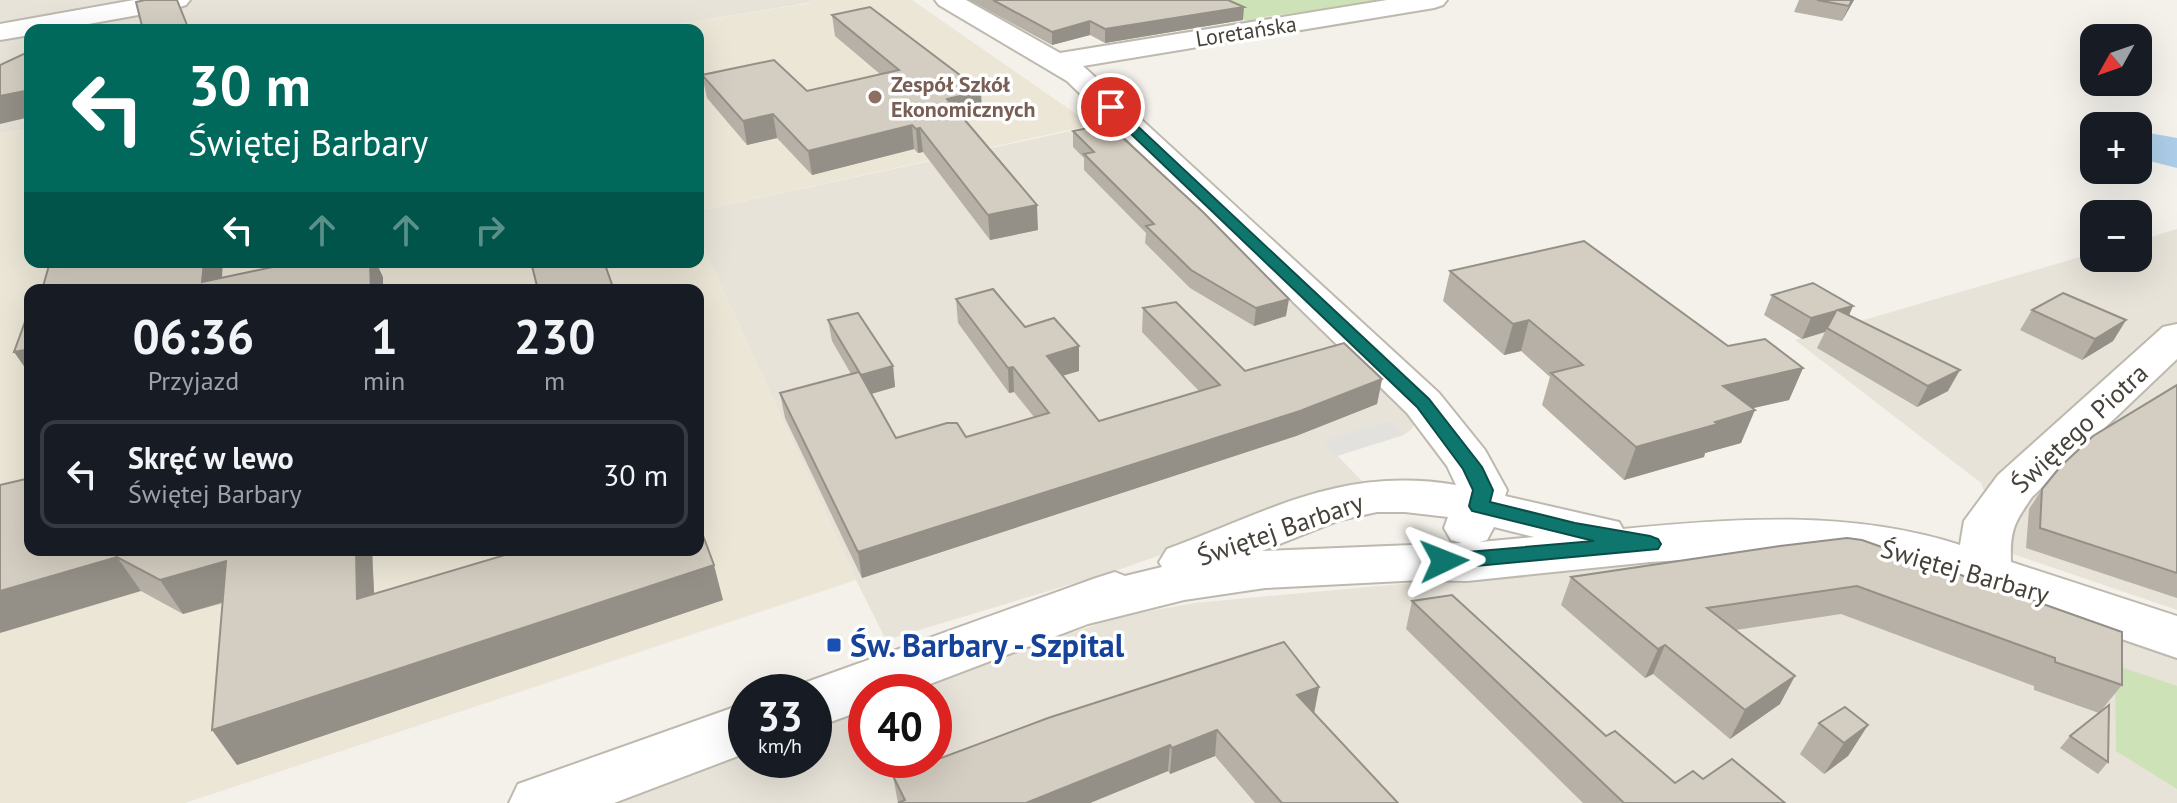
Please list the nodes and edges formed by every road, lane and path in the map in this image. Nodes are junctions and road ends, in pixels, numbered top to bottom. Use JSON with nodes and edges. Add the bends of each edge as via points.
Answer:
{"nodes":[{"id":1,"x":177,"y":0,"type":"edge"},
{"id":2,"x":948,"y":0,"type":"edge"},
{"id":3,"x":1434,"y":0,"type":"edge"},
{"id":4,"x":44,"y":24,"type":"edge"},
{"id":5,"x":24,"y":28,"type":"edge"},
{"id":6,"x":0,"y":32,"type":"edge"},
{"id":7,"x":1058,"y":62,"type":"junction"},
{"id":8,"x":2177,"y":336,"type":"edge"},
{"id":9,"x":1479,"y":506,"type":"junction"},
{"id":10,"x":1650,"y":544,"type":"junction"},
{"id":11,"x":1422,"y":561,"type":"junction"},
{"id":12,"x":1986,"y":573,"type":"junction"},
{"id":13,"x":1089,"y":604,"type":"junction"},
{"id":14,"x":2177,"y":637,"type":"edge"},
{"id":15,"x":832,"y":697,"type":"edge"},
{"id":16,"x":728,"y":735,"type":"edge"},
{"id":17,"x":540,"y":803,"type":"edge"}],
"edges":[{"from":1,"to":4,"type":"street"},
{"from":2,"to":7,"type":"street"},
{"from":3,"to":7,"type":"street","name":"Loretańska"},
{"from":5,"to":6,"type":"street"},
{"from":7,"to":9,"type":"street","via":[[1423,403],[1472,467],[1483,490]]},
{"from":8,"to":12,"type":"street","name":"Świętego Piotra","via":[[2015,486],[1989,521]]},
{"from":9,"to":10,"type":"street","name":"Świętej Barbary"},
{"from":9,"to":11,"type":"street","name":"Świętej Barbary","via":[[1467,533]]},
{"from":9,"to":13,"type":"street","name":"Świętej Barbary","via":[[1379,496],[1345,501]]},
{"from":10,"to":11,"type":"street","name":"Świętej Barbary","via":[[1467,562]]},
{"from":10,"to":12,"type":"street","name":"Świętej Barbary","via":[[1816,538],[1929,554]]},
{"from":11,"to":13,"type":"street","name":"Świętej Barbary","via":[[1265,569],[1184,581]]},
{"from":12,"to":14,"type":"street","name":"Świętej Barbary"},
{"from":13,"to":15,"type":"street","name":"Świętej Barbary"},
{"from":16,"to":17,"type":"street"}]}
